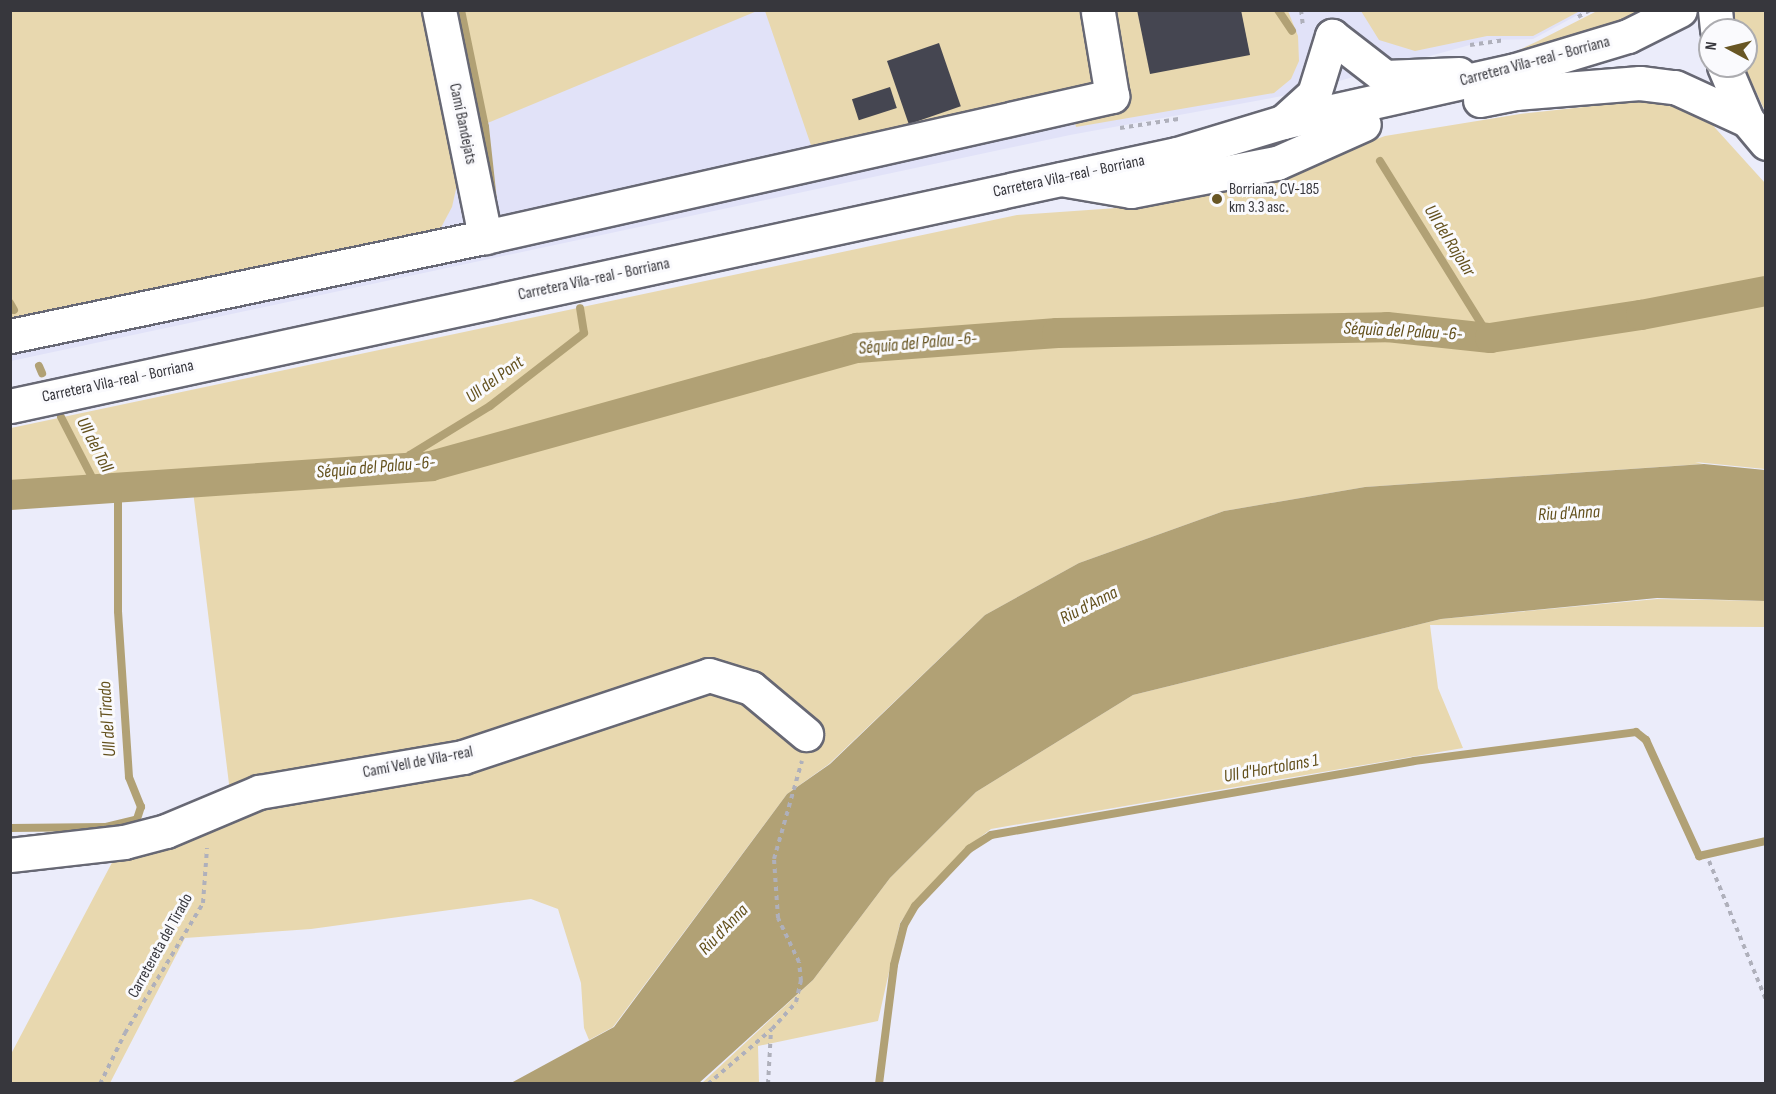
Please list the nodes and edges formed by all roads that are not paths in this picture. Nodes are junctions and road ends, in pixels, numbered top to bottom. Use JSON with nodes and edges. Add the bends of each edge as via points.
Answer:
{"nodes":[{"id":1,"x":439,"y":10,"type":"edge"},
{"id":2,"x":1680,"y":10,"type":"edge"},
{"id":3,"x":1098,"y":12,"type":"dead end"},
{"id":4,"x":1512,"y":71,"type":"junction"},
{"id":5,"x":1730,"y":78,"type":"edge"},
{"id":6,"x":1283,"y":123,"type":"junction"},
{"id":7,"x":1364,"y":124,"type":"junction"},
{"id":8,"x":1756,"y":131,"type":"edge"},
{"id":9,"x":1177,"y":154,"type":"junction"},
{"id":10,"x":1061,"y":179,"type":"junction"},
{"id":11,"x":485,"y":237,"type":"junction"},
{"id":12,"x":10,"y":336,"type":"edge"},
{"id":13,"x":10,"y":406,"type":"edge"},
{"id":14,"x":806,"y":734,"type":"road end"},
{"id":15,"x":10,"y":855,"type":"edge"}],
"edges":[{"from":1,"to":11,"type":"main road","name":"Camí Bandejats"},
{"from":2,"to":4,"type":"main road","name":"Carretera Vila-real - Borriana","via":[[1628,36]]},
{"from":3,"to":11,"type":"main road","via":[[1112,96]]},
{"from":4,"to":6,"type":"main road","name":"Carretera Vila-real - Borriana"},
{"from":4,"to":6,"type":"main road","via":[[1385,77],[1332,36],[1314,94]]},
{"from":5,"to":8,"type":"main road"},
{"from":6,"to":9,"type":"main road","name":"Carretera Vila-real - Borriana"},
{"from":7,"to":8,"type":"main road","name":"Carretera Vila-real - Borriana","via":[[1515,93],[1640,83],[1675,87]]},
{"from":7,"to":9,"type":"main road","name":"Carretera Vila-real - Borriana","via":[[1287,140]]},
{"from":7,"to":10,"type":"main road","via":[[1277,163],[1131,191]]},
{"from":9,"to":10,"type":"main road","name":"Carretera Vila-real - Borriana"},
{"from":10,"to":13,"type":"main road","name":"Carretera Vila-real - Borriana"},
{"from":11,"to":12,"type":"main road"},
{"from":14,"to":15,"type":"main road","name":"Camí Vell de Vila-real","via":[[751,688],[709,675],[463,757],[259,792],[166,831],[124,842]]}]}
